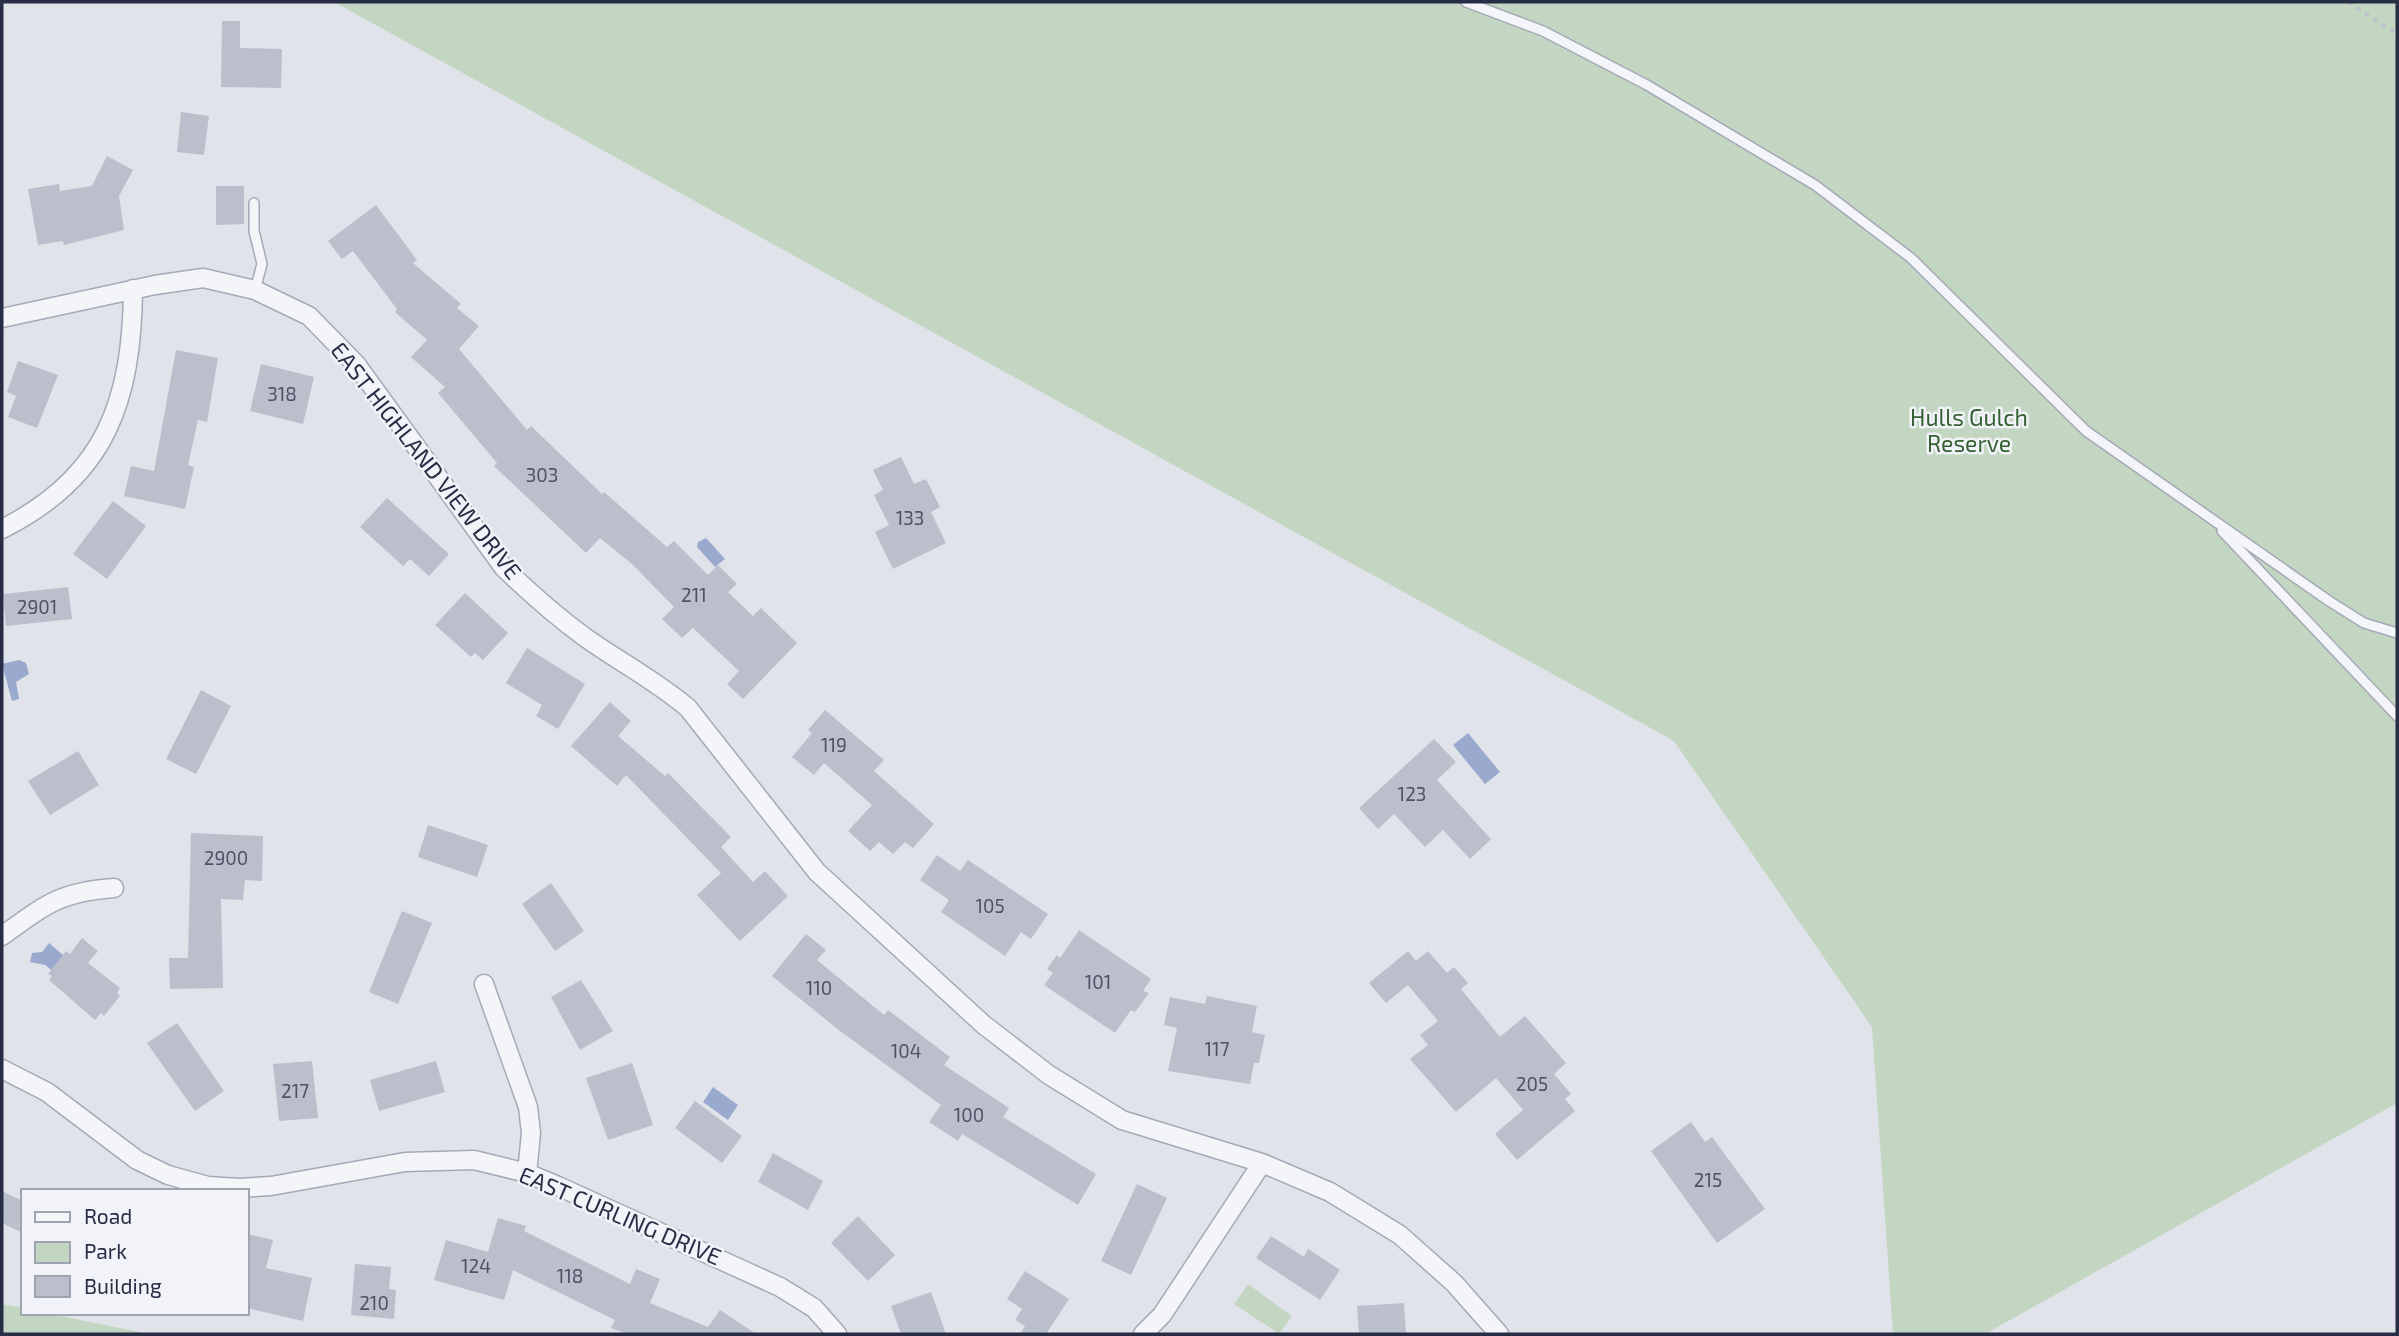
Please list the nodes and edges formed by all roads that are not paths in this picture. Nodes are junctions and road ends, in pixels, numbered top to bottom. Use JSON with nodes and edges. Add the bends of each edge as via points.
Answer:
{"nodes":[{"id":1,"x":1465,"y":2,"type":"edge"},
{"id":2,"x":254,"y":203,"type":"dead end"},
{"id":3,"x":133,"y":289,"type":"junction"},
{"id":4,"x":255,"y":290,"type":"junction"},
{"id":5,"x":2,"y":318,"type":"edge"},
{"id":6,"x":2212,"y":519,"type":"junction"},
{"id":7,"x":2,"y":529,"type":"edge"},
{"id":8,"x":2397,"y":633,"type":"edge"},
{"id":9,"x":2397,"y":716,"type":"edge"},
{"id":10,"x":114,"y":888,"type":"dead end"},
{"id":11,"x":2,"y":936,"type":"edge"},
{"id":12,"x":484,"y":984,"type":"dead end"},
{"id":13,"x":2,"y":1069,"type":"edge"},
{"id":14,"x":1262,"y":1163,"type":"junction"},
{"id":15,"x":527,"y":1173,"type":"junction"},
{"id":16,"x":835,"y":1331,"type":"edge"},
{"id":17,"x":1493,"y":1332,"type":"edge"},
{"id":18,"x":1143,"y":1334,"type":"edge"}],
"edges":[{"from":1,"to":6,"type":"lane","via":[[1542,31],[1647,85],[1815,185],[1911,258],[2086,431]]},
{"from":2,"to":4,"type":"lane","via":[[254,231],[262,264]]},
{"from":3,"to":4,"type":"street","name":"EAST HIGHLAND VIEW DRIVE","via":[[203,278]]},
{"from":3,"to":5,"type":"street","name":"EAST HIGHLAND VIEW DRIVE"},
{"from":3,"to":7,"type":"street","via":[[126,377],[100,445],[81,472],[39,509]]},
{"from":4,"to":14,"type":"street","name":"EAST HIGHLAND VIEW DRIVE","via":[[309,316],[356,364],[505,568],[588,639],[688,708],[817,872],[984,1025],[1049,1075],[1122,1120]]},
{"from":6,"to":8,"type":"lane","via":[[2353,615]]},
{"from":6,"to":9,"type":"lane"},
{"from":10,"to":11,"type":"street","via":[[80,890],[53,899]]},
{"from":12,"to":15,"type":"street","via":[[528,1107]]},
{"from":13,"to":15,"type":"street","name":"EAST CURLING DRIVE","via":[[47,1092],[137,1160],[167,1175],[208,1186],[271,1186],[405,1162],[474,1160]]},
{"from":14,"to":17,"type":"street","name":"EAST HIGHLAND VIEW DRIVE","via":[[1330,1192],[1400,1235],[1454,1283]]},
{"from":14,"to":18,"type":"street","via":[[1162,1315]]},
{"from":15,"to":16,"type":"street","name":"EAST CURLING DRIVE","via":[[780,1287],[814,1308]]}]}
